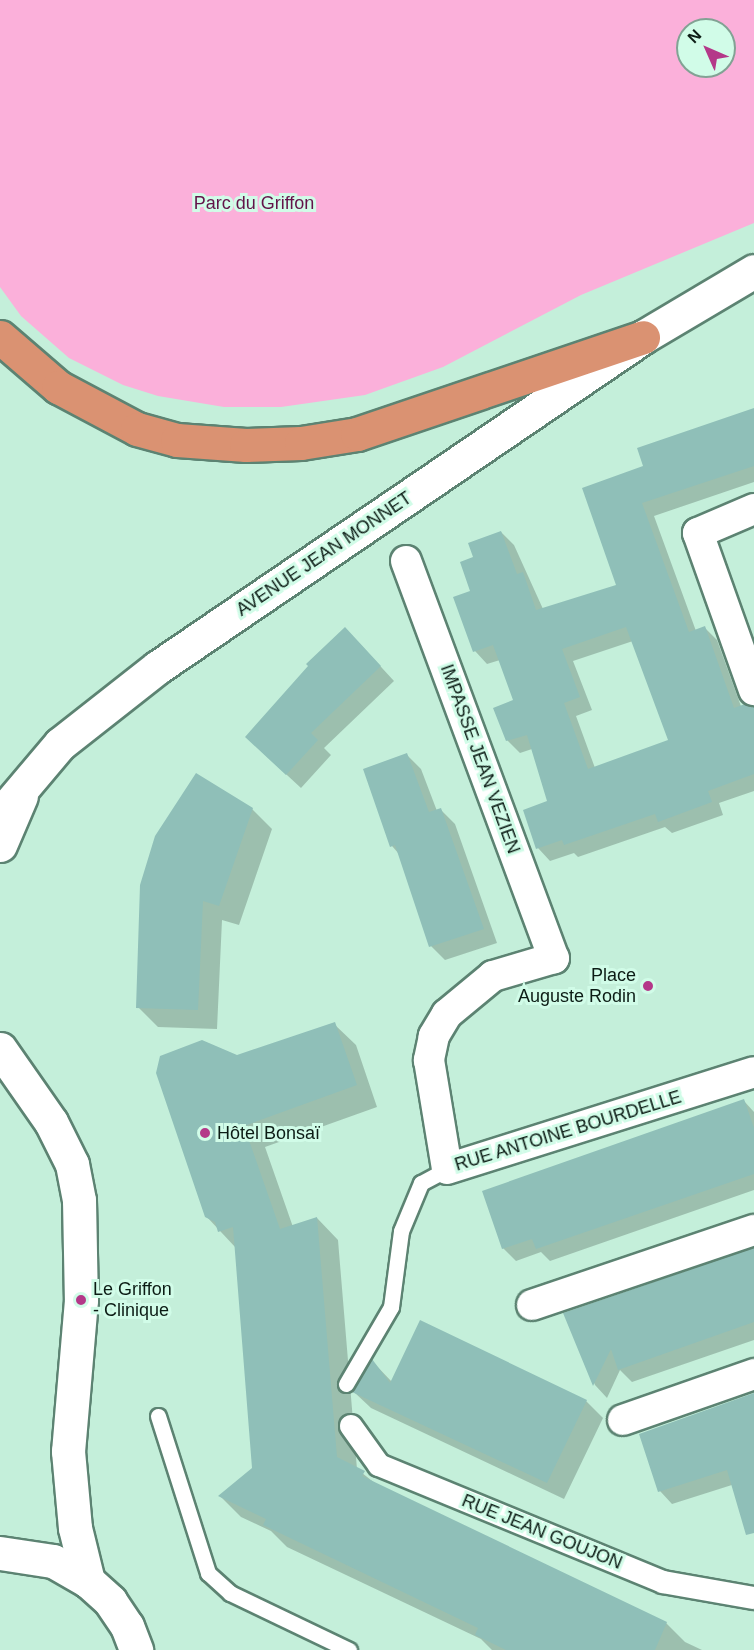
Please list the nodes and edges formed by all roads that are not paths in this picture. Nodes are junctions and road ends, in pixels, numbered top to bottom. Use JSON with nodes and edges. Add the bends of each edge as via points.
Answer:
{"nodes":[{"id":1,"x":754,"y":272,"type":"edge"},
{"id":2,"x":754,"y":297,"type":"edge"},
{"id":3,"x":0,"y":337,"type":"edge"},
{"id":4,"x":643,"y":337,"type":"junction"},
{"id":5,"x":754,"y":509,"type":"edge"},
{"id":6,"x":406,"y":561,"type":"dead end"},
{"id":7,"x":754,"y":690,"type":"edge"},
{"id":8,"x":23,"y":791,"type":"junction"},
{"id":9,"x":0,"y":815,"type":"edge"},
{"id":10,"x":0,"y":845,"type":"edge"},
{"id":11,"x":554,"y":958,"type":"joint"},
{"id":12,"x":0,"y":1048,"type":"edge"},
{"id":13,"x":754,"y":1072,"type":"edge"},
{"id":14,"x":447,"y":1169,"type":"junction"},
{"id":15,"x":754,"y":1230,"type":"edge"},
{"id":16,"x":532,"y":1305,"type":"dead end"},
{"id":17,"x":754,"y":1374,"type":"edge"},
{"id":18,"x":346,"y":1384,"type":"dead end"},
{"id":19,"x":158,"y":1416,"type":"dead end"},
{"id":20,"x":623,"y":1420,"type":"dead end"},
{"id":21,"x":351,"y":1426,"type":"dead end"},
{"id":22,"x":0,"y":1553,"type":"edge"},
{"id":23,"x":88,"y":1581,"type":"junction"},
{"id":24,"x":754,"y":1598,"type":"edge"},
{"id":25,"x":136,"y":1650,"type":"edge"},
{"id":26,"x":349,"y":1650,"type":"edge"}],
"edges":[{"from":1,"to":4,"type":"street","name":"AVENUE JEAN MONNET"},
{"from":2,"to":4,"type":"street","name":"AVENUE JEAN MONNET"},
{"from":3,"to":4,"type":"highway","via":[[58,387],[137,429],[177,440],[246,445],[301,443],[357,434]]},
{"from":4,"to":8,"type":"street","name":"AVENUE JEAN MONNET","via":[[158,667],[60,744]]},
{"from":5,"to":7,"type":"street","via":[[698,533]]},
{"from":6,"to":11,"type":"street","name":"IMPASSE JEAN VEZIEN"},
{"from":8,"to":9,"type":"street","name":"AVENUE JEAN MONNET"},
{"from":8,"to":10,"type":"street","name":"AVENUE JEAN MONNET"},
{"from":11,"to":14,"type":"street","name":"RUE ANTOINE BOURDELLE","via":[[493,976],[447,1014],[434,1036],[429,1060]]},
{"from":12,"to":23,"type":"street","via":[[51,1122],[72,1164],[79,1200],[81,1300],[68,1451],[75,1528]]},
{"from":13,"to":14,"type":"street","name":"RUE ANTOINE BOURDELLE"},
{"from":14,"to":18,"type":"lane","via":[[421,1183],[401,1231],[391,1307]]},
{"from":15,"to":16,"type":"street"},
{"from":17,"to":20,"type":"street"},
{"from":19,"to":26,"type":"lane","via":[[208,1573],[230,1593]]},
{"from":21,"to":24,"type":"street","name":"RUE JEAN GOUJON","via":[[379,1465],[663,1582]]},
{"from":22,"to":23,"type":"street","via":[[53,1561]]},
{"from":23,"to":25,"type":"street","via":[[110,1601],[127,1626]]}]}
